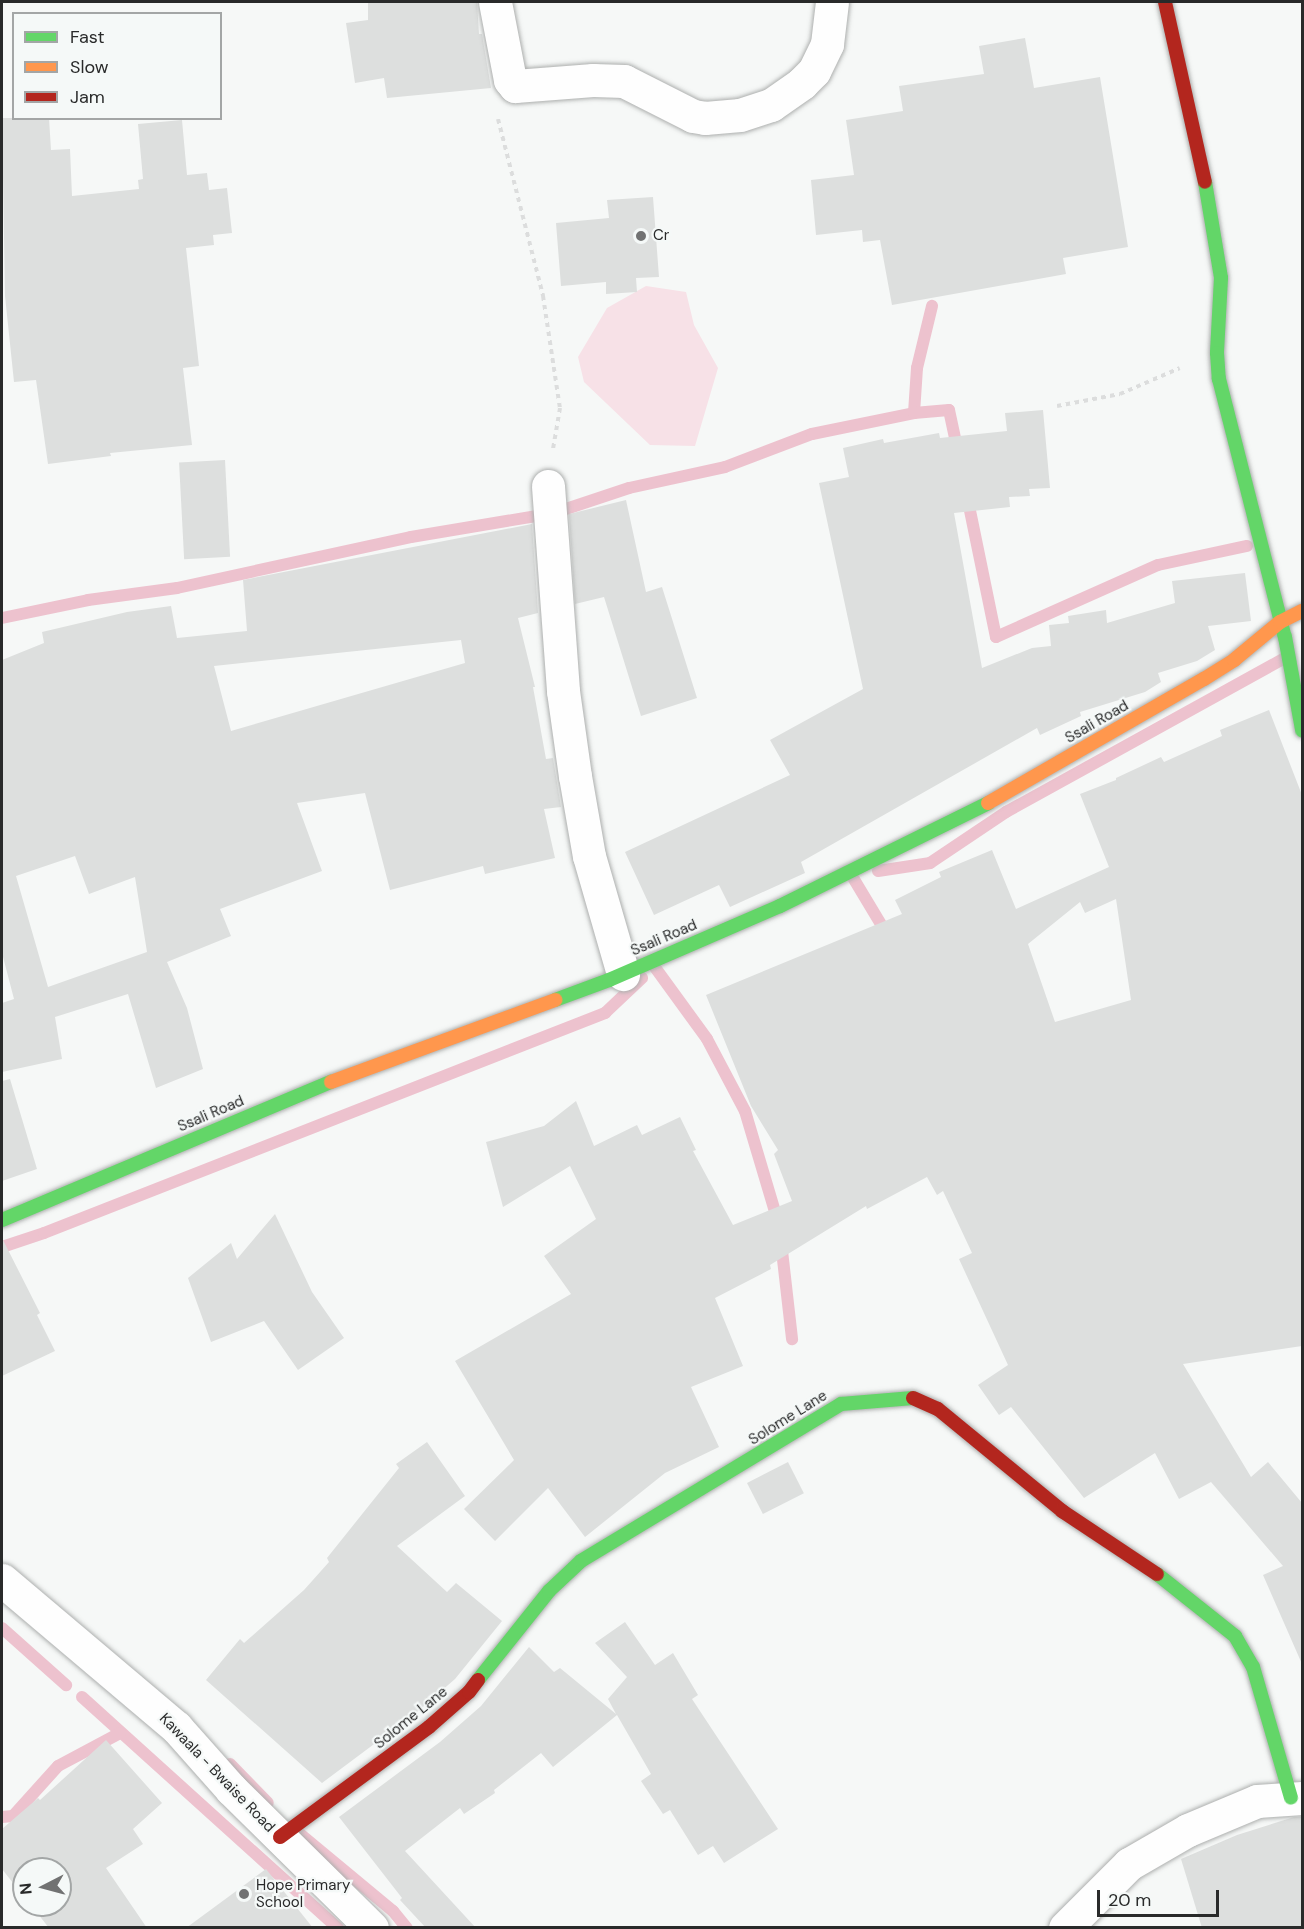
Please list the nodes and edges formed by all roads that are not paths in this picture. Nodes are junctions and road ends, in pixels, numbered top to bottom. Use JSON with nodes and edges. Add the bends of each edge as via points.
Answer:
{"nodes":[{"id":1,"x":495,"y":2,"type":"edge"},
{"id":2,"x":832,"y":2,"type":"edge"},
{"id":3,"x":1166,"y":2,"type":"edge"},
{"id":4,"x":548,"y":486,"type":"road end"},
{"id":5,"x":1302,"y":610,"type":"edge"},
{"id":6,"x":1280,"y":622,"type":"junction"},
{"id":7,"x":1302,"y":730,"type":"edge"},
{"id":8,"x":623,"y":974,"type":"junction"},
{"id":9,"x":2,"y":1220,"type":"edge"},
{"id":10,"x":2,"y":1580,"type":"edge"},
{"id":11,"x":1297,"y":1798,"type":"edge"},
{"id":12,"x":280,"y":1837,"type":"junction"},
{"id":13,"x":372,"y":1928,"type":"edge"},
{"id":14,"x":1065,"y":1928,"type":"edge"}],
"edges":[{"from":1,"to":2,"type":"street","via":[[512,84],[617,80],[635,84],[693,116],[722,118],[754,111],[784,97],[814,71],[827,44]]},
{"from":3,"to":6,"type":"street","via":[[1215,227],[1221,278],[1219,379]]},
{"from":4,"to":8,"type":"street","via":[[563,691],[575,776],[589,856]]},
{"from":5,"to":6,"type":"street","name":"Ssali Road"},
{"from":6,"to":7,"type":"street"},
{"from":6,"to":8,"type":"street","name":"Ssali Road","via":[[1204,679],[971,813],[780,906]]},
{"from":8,"to":9,"type":"street","name":"Ssali Road","via":[[300,1094]]},
{"from":10,"to":12,"type":"street","name":"Kawaala - Bwaise Road","via":[[176,1727]]},
{"from":11,"to":12,"type":"street","name":"Solome Lane","via":[[1253,1667],[1235,1636],[1162,1577],[1062,1511],[938,1409],[912,1397],[841,1404],[581,1562],[549,1591],[469,1692]]},
{"from":11,"to":14,"type":"street","via":[[1257,1801],[1188,1830],[1129,1864]]},
{"from":12,"to":13,"type":"street","name":"Kawaala - Bwaise Road"}]}
